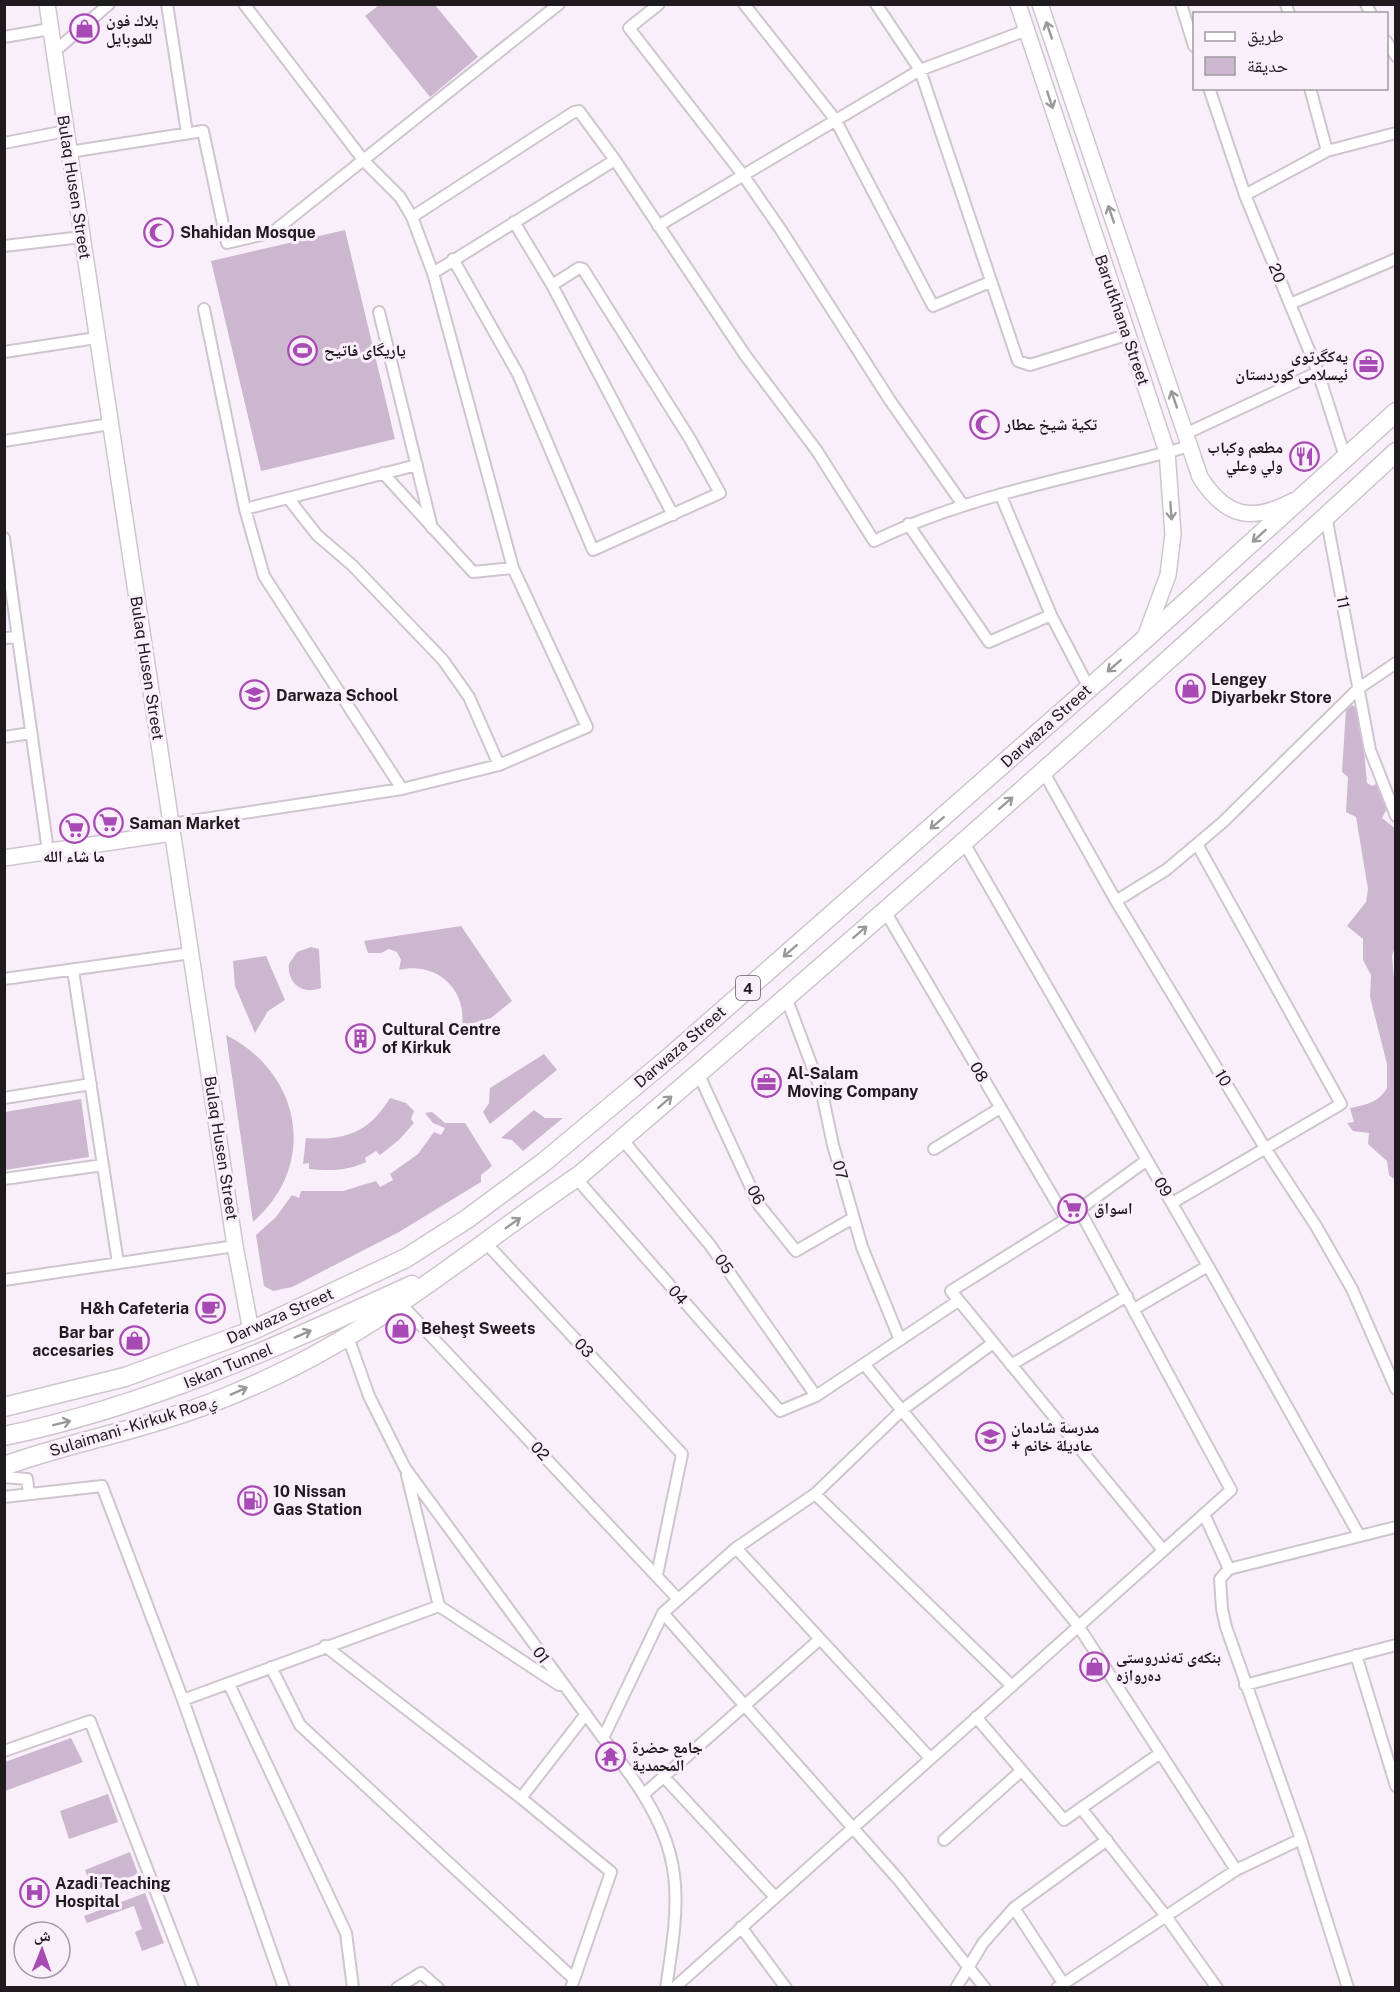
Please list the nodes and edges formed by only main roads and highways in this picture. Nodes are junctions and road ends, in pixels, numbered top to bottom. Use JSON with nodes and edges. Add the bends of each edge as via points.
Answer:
{"nodes":[{"id":1,"x":1395,"y":412,"type":"edge"},
{"id":2,"x":1395,"y":452,"type":"edge"},
{"id":3,"x":962,"y":801,"type":"junction"},
{"id":4,"x":983,"y":824,"type":"junction"},
{"id":5,"x":442,"y":1272,"type":"junction"},
{"id":6,"x":4,"y":1407,"type":"edge"},
{"id":7,"x":4,"y":1436,"type":"edge"},
{"id":8,"x":4,"y":1466,"type":"edge"}],
"edges":[{"from":1,"to":3,"type":"main road","name":"Darwaza Street","number":"4","one_way":true},
{"from":4,"to":2,"type":"main road","name":"Darwaza Street","number":"4","one_way":true},
{"from":3,"to":4,"type":"main road"},
{"from":3,"to":6,"type":"main road","name":"Darwaza Street","number":"4","one_way":true,"via":[[626,1095],[503,1193],[406,1258],[251,1331],[125,1377]]},
{"from":5,"to":4,"type":"main road","name":"Darwaza Street","number":"4","one_way":true,"via":[[576,1178]]},
{"from":7,"to":5,"type":"main road","name":"Iskan Tunnel","one_way":true,"via":[[94,1414],[186,1384]]},
{"from":8,"to":5,"type":"main road","name":"Sulaimani - Kirkuk Roaي","one_way":true,"via":[[170,1418],[223,1398],[348,1337],[401,1304]]}]}
